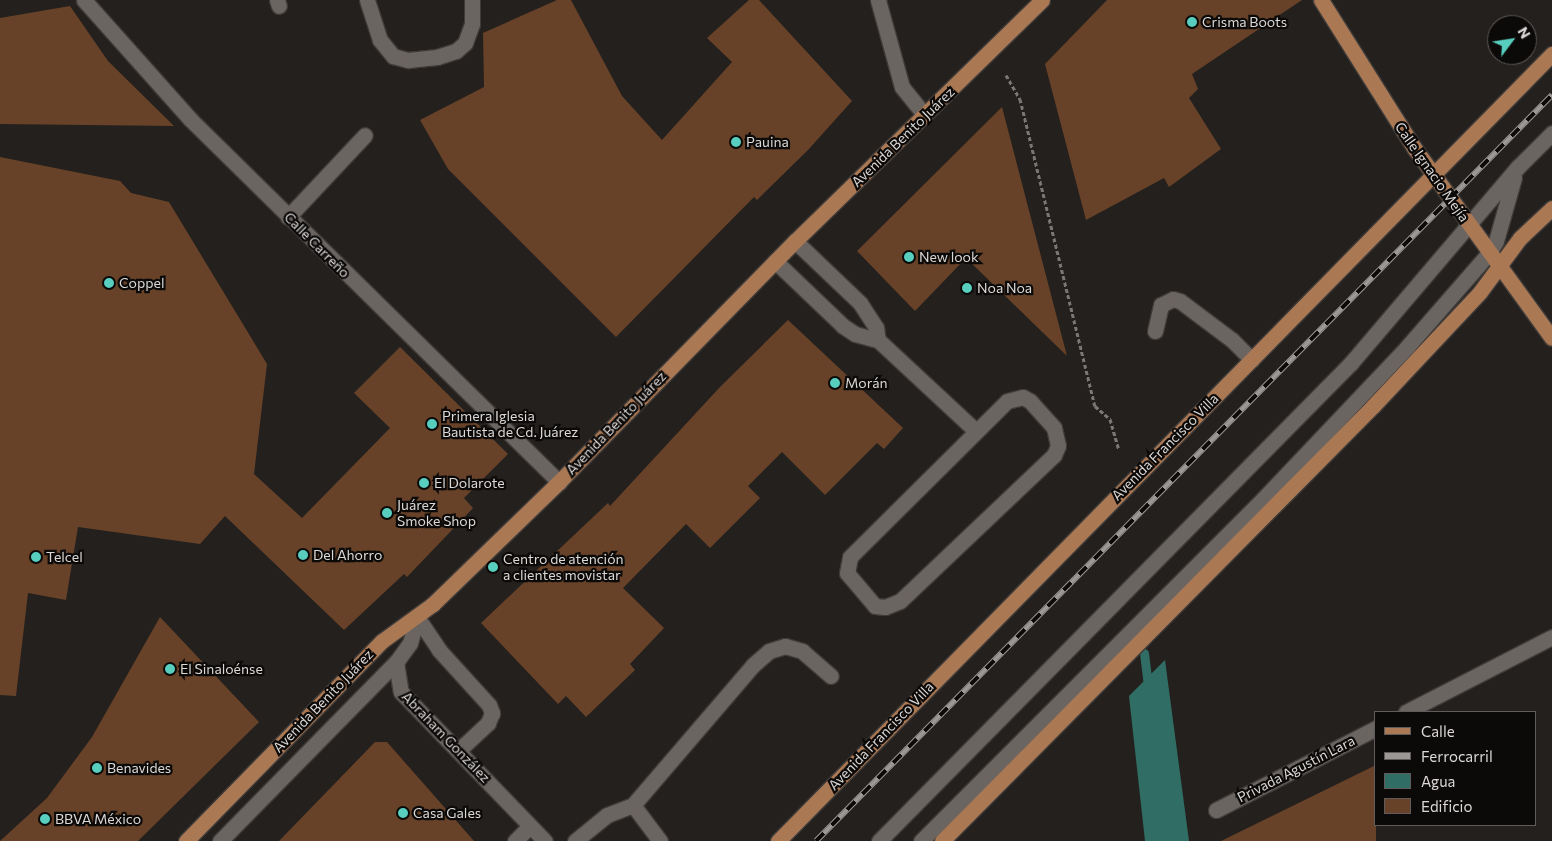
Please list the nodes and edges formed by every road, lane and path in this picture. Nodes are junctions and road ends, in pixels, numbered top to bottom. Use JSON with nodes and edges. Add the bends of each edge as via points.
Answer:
{"nodes":[{"id":1,"x":84,"y":0,"type":"edge"},
{"id":2,"x":366,"y":0,"type":"edge"},
{"id":3,"x":472,"y":0,"type":"edge"},
{"id":4,"x":878,"y":0,"type":"edge"},
{"id":5,"x":1042,"y":0,"type":"edge"},
{"id":6,"x":1321,"y":0,"type":"edge"},
{"id":7,"x":1552,"y":54,"type":"edge"},
{"id":8,"x":1006,"y":75,"type":"dead end"},
{"id":9,"x":925,"y":115,"type":"junction"},
{"id":10,"x":1552,"y":133,"type":"edge"},
{"id":11,"x":365,"y":136,"type":"dead end"},
{"id":12,"x":1518,"y":167,"type":"junction"},
{"id":13,"x":1433,"y":174,"type":"junction"},
{"id":14,"x":1552,"y":208,"type":"edge"},
{"id":15,"x":288,"y":217,"type":"junction"},
{"id":16,"x":1469,"y":225,"type":"junction"},
{"id":17,"x":795,"y":241,"type":"junction"},
{"id":18,"x":1489,"y":253,"type":"junction"},
{"id":19,"x":775,"y":261,"type":"junction"},
{"id":20,"x":1501,"y":268,"type":"junction"},
{"id":21,"x":1155,"y":331,"type":"dead end"},
{"id":22,"x":1552,"y":338,"type":"edge"},
{"id":23,"x":878,"y":340,"type":"junction"},
{"id":24,"x":1252,"y":360,"type":"junction"},
{"id":25,"x":976,"y":432,"type":"junction"},
{"id":26,"x":1118,"y":450,"type":"dead end"},
{"id":27,"x":559,"y":482,"type":"junction"},
{"id":28,"x":417,"y":617,"type":"junction"},
{"id":29,"x":1552,"y":637,"type":"edge"},
{"id":30,"x":396,"y":662,"type":"junction"},
{"id":31,"x":831,"y":676,"type":"dead end"},
{"id":32,"x":1408,"y":711,"type":"edge"},
{"id":33,"x":1374,"y":729,"type":"edge"},
{"id":34,"x":459,"y":750,"type":"junction"},
{"id":35,"x":633,"y":805,"type":"junction"},
{"id":36,"x":1216,"y":810,"type":"dead end"},
{"id":37,"x":530,"y":826,"type":"junction"},
{"id":38,"x":186,"y":841,"type":"edge"},
{"id":39,"x":220,"y":841,"type":"edge"},
{"id":40,"x":515,"y":841,"type":"edge"},
{"id":41,"x":545,"y":841,"type":"edge"},
{"id":42,"x":575,"y":841,"type":"edge"},
{"id":43,"x":660,"y":841,"type":"edge"},
{"id":44,"x":778,"y":841,"type":"edge"},
{"id":45,"x":879,"y":841,"type":"edge"},
{"id":46,"x":921,"y":841,"type":"edge"},
{"id":47,"x":942,"y":841,"type":"edge"}],
"edges":[{"from":1,"to":15,"type":"street","name":"Calle Carreño","via":[[171,99]]},
{"from":2,"to":3,"type":"street","via":[[380,40],[393,56],[408,60],[437,57],[456,51],[465,43],[472,24]]},
{"from":4,"to":9,"type":"street","via":[[902,87]]},
{"from":5,"to":9,"type":"main road","name":"Avenida Benito Juárez"},
{"from":6,"to":13,"type":"main road","name":"Calle Ignacio Mejía"},
{"from":7,"to":13,"type":"main road","name":"Avenida Francisco Villa"},
{"from":8,"to":26,"type":"path","via":[[1020,99],[1095,406],[1110,419]]},
{"from":9,"to":17,"type":"main road","name":"Avenida Benito Juárez"},
{"from":10,"to":12,"type":"street"},
{"from":11,"to":15,"type":"street"},
{"from":12,"to":16,"type":"street"},
{"from":12,"to":18,"type":"street","via":[[1496,241]]},
{"from":13,"to":16,"type":"main road","name":"Calle Ignacio Mejía"},
{"from":13,"to":24,"type":"main road","name":"Avenida Francisco Villa"},
{"from":14,"to":20,"type":"main road","via":[[1520,238]]},
{"from":15,"to":27,"type":"street","name":"Calle Carreño"},
{"from":16,"to":18,"type":"main road","name":"Calle Ignacio Mejía"},
{"from":16,"to":45,"type":"street","via":[[1313,403]]},
{"from":17,"to":19,"type":"main road","name":"Avenida Benito Juárez"},
{"from":17,"to":23,"type":"street","via":[[860,303],[876,328]]},
{"from":18,"to":20,"type":"main road","name":"Calle Ignacio Mejía"},
{"from":18,"to":46,"type":"street","via":[[1350,410]]},
{"from":19,"to":23,"type":"street","via":[[843,326],[854,334]]},
{"from":19,"to":27,"type":"main road","name":"Avenida Benito Juárez"},
{"from":20,"to":22,"type":"main road","name":"Calle Ignacio Mejía"},
{"from":20,"to":47,"type":"main road","via":[[1374,406]]},
{"from":21,"to":24,"type":"street","via":[[1161,305],[1173,299],[1180,301],[1232,340]]},
{"from":23,"to":25,"type":"street"},
{"from":24,"to":44,"type":"main road","name":"Avenida Francisco Villa"},
{"from":25,"to":25,"type":"street","via":[[1007,401],[1023,397],[1030,400],[1054,428],[1058,446],[1054,454],[900,602],[875,606],[847,573],[850,557]]},
{"from":27,"to":28,"type":"main road","name":"Avenida Benito Juárez"},
{"from":28,"to":30,"type":"street","via":[[410,643]]},
{"from":28,"to":34,"type":"street","via":[[440,650],[489,705],[492,714],[488,723]]},
{"from":28,"to":38,"type":"main road","name":"Avenida Benito Juárez","via":[[382,641]]},
{"from":29,"to":32,"type":"street"},
{"from":30,"to":34,"type":"street","name":"Abraham González","via":[[402,692]]},
{"from":30,"to":39,"type":"street"},
{"from":31,"to":35,"type":"street","via":[[802,651],[785,646],[769,650]]},
{"from":33,"to":36,"type":"street","name":"Privada Agustín Lara"},
{"from":34,"to":37,"type":"street","name":"Abraham González"},
{"from":35,"to":42,"type":"street","via":[[607,815]]},
{"from":35,"to":43,"type":"street"},
{"from":37,"to":40,"type":"street"},
{"from":37,"to":41,"type":"street","name":"Abraham González"}]}
